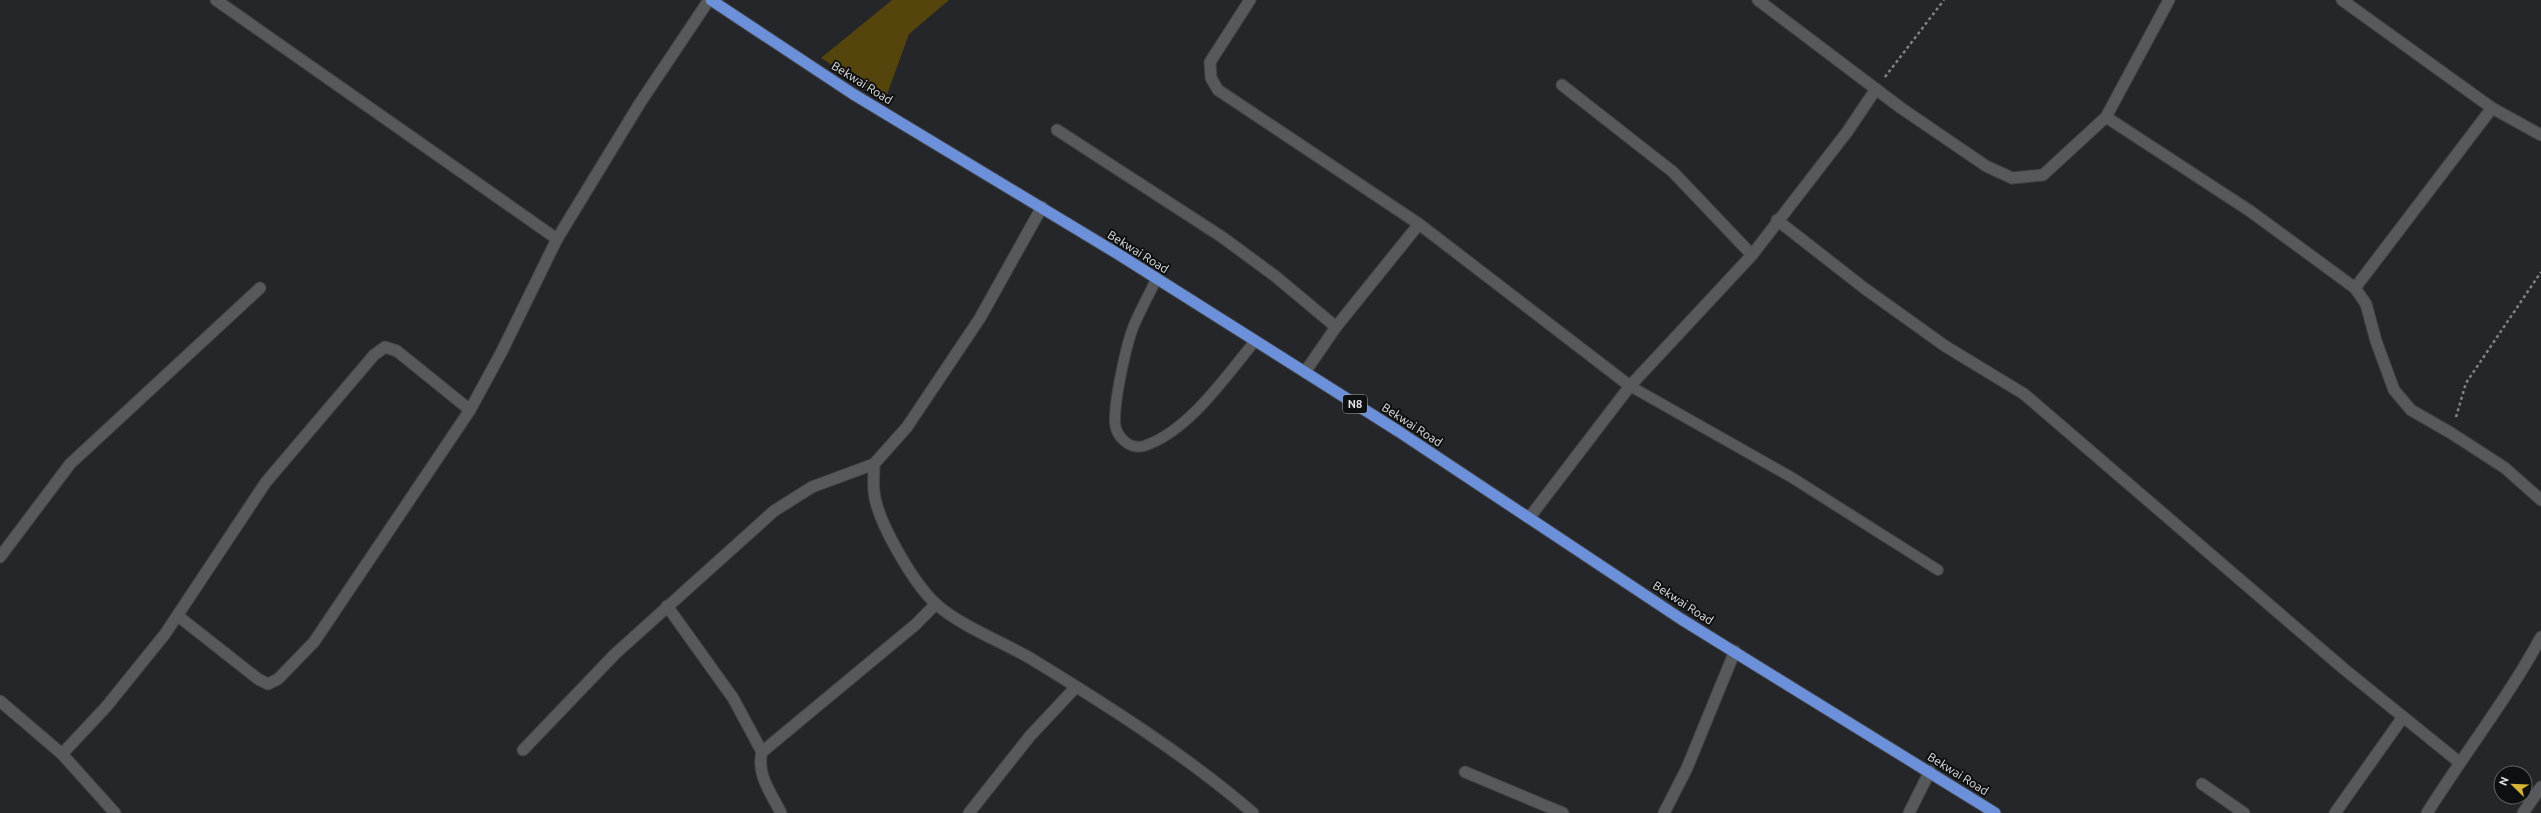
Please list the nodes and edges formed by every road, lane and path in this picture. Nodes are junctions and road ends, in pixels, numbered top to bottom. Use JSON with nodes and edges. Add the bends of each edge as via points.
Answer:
{"nodes":[{"id":1,"x":216,"y":0,"type":"edge"},
{"id":2,"x":710,"y":0,"type":"edge"},
{"id":3,"x":1250,"y":0,"type":"edge"},
{"id":4,"x":1758,"y":0,"type":"edge"},
{"id":5,"x":1944,"y":0,"type":"edge"},
{"id":6,"x":2169,"y":0,"type":"edge"},
{"id":7,"x":2342,"y":0,"type":"edge"},
{"id":8,"x":1562,"y":85,"type":"dead end"},
{"id":9,"x":1876,"y":88,"type":"junction"},
{"id":10,"x":2492,"y":108,"type":"junction"},
{"id":11,"x":2106,"y":117,"type":"junction"},
{"id":12,"x":1057,"y":130,"type":"dead end"},
{"id":13,"x":2541,"y":135,"type":"edge"},
{"id":14,"x":1042,"y":207,"type":"junction"},
{"id":15,"x":1777,"y":220,"type":"junction"},
{"id":16,"x":1419,"y":224,"type":"junction"},
{"id":17,"x":557,"y":239,"type":"junction"},
{"id":18,"x":1752,"y":255,"type":"junction"},
{"id":19,"x":2541,"y":272,"type":"edge"},
{"id":20,"x":1157,"y":278,"type":"junction"},
{"id":21,"x":260,"y":288,"type":"dead end"},
{"id":22,"x":2356,"y":288,"type":"junction"},
{"id":23,"x":1336,"y":327,"type":"junction"},
{"id":24,"x":1255,"y":341,"type":"junction"},
{"id":25,"x":1305,"y":372,"type":"junction"},
{"id":26,"x":1630,"y":386,"type":"junction"},
{"id":27,"x":470,"y":410,"type":"junction"},
{"id":28,"x":2451,"y":432,"type":"junction"},
{"id":29,"x":874,"y":464,"type":"junction"},
{"id":30,"x":2541,"y":500,"type":"edge"},
{"id":31,"x":1529,"y":518,"type":"junction"},
{"id":32,"x":0,"y":557,"type":"edge"},
{"id":33,"x":1938,"y":570,"type":"dead end"},
{"id":34,"x":936,"y":604,"type":"junction"},
{"id":35,"x":668,"y":606,"type":"junction"},
{"id":36,"x":178,"y":616,"type":"junction"},
{"id":37,"x":2541,"y":637,"type":"edge"},
{"id":38,"x":1735,"y":651,"type":"junction"},
{"id":39,"x":1075,"y":688,"type":"junction"},
{"id":40,"x":0,"y":701,"type":"edge"},
{"id":41,"x":2403,"y":717,"type":"junction"},
{"id":42,"x":524,"y":750,"type":"dead end"},
{"id":43,"x":762,"y":752,"type":"junction"},
{"id":44,"x":62,"y":754,"type":"junction"},
{"id":45,"x":2459,"y":762,"type":"junction"},
{"id":46,"x":1930,"y":771,"type":"junction"},
{"id":47,"x":1464,"y":772,"type":"dead end"},
{"id":48,"x":2202,"y":784,"type":"dead end"},
{"id":49,"x":2541,"y":787,"type":"edge"},
{"id":50,"x":115,"y":813,"type":"edge"},
{"id":51,"x":781,"y":813,"type":"edge"},
{"id":52,"x":970,"y":813,"type":"edge"},
{"id":53,"x":1253,"y":813,"type":"edge"},
{"id":54,"x":1563,"y":813,"type":"edge"},
{"id":55,"x":1664,"y":813,"type":"edge"},
{"id":56,"x":1909,"y":813,"type":"edge"},
{"id":57,"x":1995,"y":813,"type":"edge"},
{"id":58,"x":2244,"y":813,"type":"edge"},
{"id":59,"x":2335,"y":813,"type":"edge"},
{"id":60,"x":2427,"y":813,"type":"edge"},
{"id":61,"x":2523,"y":813,"type":"edge"}],
"edges":[{"from":1,"to":17,"type":"street"},
{"from":2,"to":14,"type":"highway","name":"Bekwai Road","number":"N8","via":[[853,94]]},
{"from":2,"to":17,"type":"street","via":[[640,103]]},
{"from":3,"to":16,"type":"street","via":[[1210,62],[1211,78],[1218,90]]},
{"from":4,"to":9,"type":"street"},
{"from":5,"to":9,"type":"path"},
{"from":6,"to":11,"type":"street"},
{"from":7,"to":10,"type":"street"},
{"from":8,"to":18,"type":"street","via":[[1673,172]]},
{"from":9,"to":11,"type":"street","via":[[1986,166],[2012,178],[2043,175]]},
{"from":9,"to":15,"type":"street","via":[[1847,132]]},
{"from":10,"to":13,"type":"street"},
{"from":10,"to":22,"type":"street"},
{"from":11,"to":22,"type":"street","via":[[2250,211]]},
{"from":12,"to":23,"type":"street","via":[[1222,237],[1275,276]]},
{"from":14,"to":20,"type":"highway","name":"Bekwai Road","number":"N8"},
{"from":14,"to":29,"type":"street","via":[[980,318],[907,427]]},
{"from":15,"to":18,"type":"street"},
{"from":15,"to":41,"type":"street","via":[[1864,288],[1945,346],[2024,394]]},
{"from":16,"to":23,"type":"street"},
{"from":16,"to":26,"type":"street"},
{"from":17,"to":27,"type":"street"},
{"from":18,"to":26,"type":"street"},
{"from":19,"to":28,"type":"path","via":[[2466,383]]},
{"from":20,"to":24,"type":"highway","name":"Bekwai Road","number":"N8"},
{"from":20,"to":24,"type":"lane","via":[[1134,326],[1119,388],[1115,423],[1124,442],[1133,447],[1144,446],[1166,434],[1197,410]]},
{"from":21,"to":32,"type":"street","via":[[70,464]]},
{"from":22,"to":28,"type":"street","via":[[2366,304],[2394,390],[2411,410]]},
{"from":23,"to":25,"type":"street"},
{"from":24,"to":25,"type":"highway","name":"Bekwai Road","number":"N8"},
{"from":25,"to":31,"type":"highway","name":"Bekwai Road","number":"N8"},
{"from":26,"to":31,"type":"street"},
{"from":26,"to":33,"type":"lane","via":[[1791,477]]},
{"from":27,"to":36,"type":"street","via":[[397,351],[385,347],[374,355],[266,482]]},
{"from":27,"to":36,"type":"street","via":[[314,642],[278,679],[268,684],[258,679]]},
{"from":28,"to":30,"type":"street","via":[[2505,468]]},
{"from":29,"to":34,"type":"street","via":[[874,492],[882,518],[916,581]]},
{"from":29,"to":35,"type":"street","via":[[812,487],[774,511]]},
{"from":31,"to":38,"type":"highway","name":"Bekwai Road","number":"N8","via":[[1681,619]]},
{"from":34,"to":39,"type":"street"},
{"from":34,"to":43,"type":"street","via":[[915,625]]},
{"from":35,"to":42,"type":"street","via":[[615,654]]},
{"from":35,"to":43,"type":"street","via":[[733,698]]},
{"from":36,"to":44,"type":"street","via":[[106,707]]},
{"from":37,"to":45,"type":"street","via":[[2519,676]]},
{"from":38,"to":46,"type":"highway","name":"Bekwai Road","number":"N8","via":[[1846,722]]},
{"from":38,"to":55,"type":"street","via":[[1687,768]]},
{"from":39,"to":52,"type":"street","via":[[1030,736]]},
{"from":39,"to":53,"type":"street","via":[[1229,792]]},
{"from":40,"to":44,"type":"street"},
{"from":41,"to":45,"type":"street"},
{"from":41,"to":59,"type":"street"},
{"from":43,"to":51,"type":"street","via":[[759,763],[761,774]]},
{"from":44,"to":50,"type":"street"},
{"from":45,"to":60,"type":"street"},
{"from":46,"to":56,"type":"street"},
{"from":46,"to":57,"type":"highway","name":"Bekwai Road","number":"N8"},
{"from":47,"to":54,"type":"street"},
{"from":48,"to":58,"type":"street"},
{"from":49,"to":61,"type":"street"}]}
